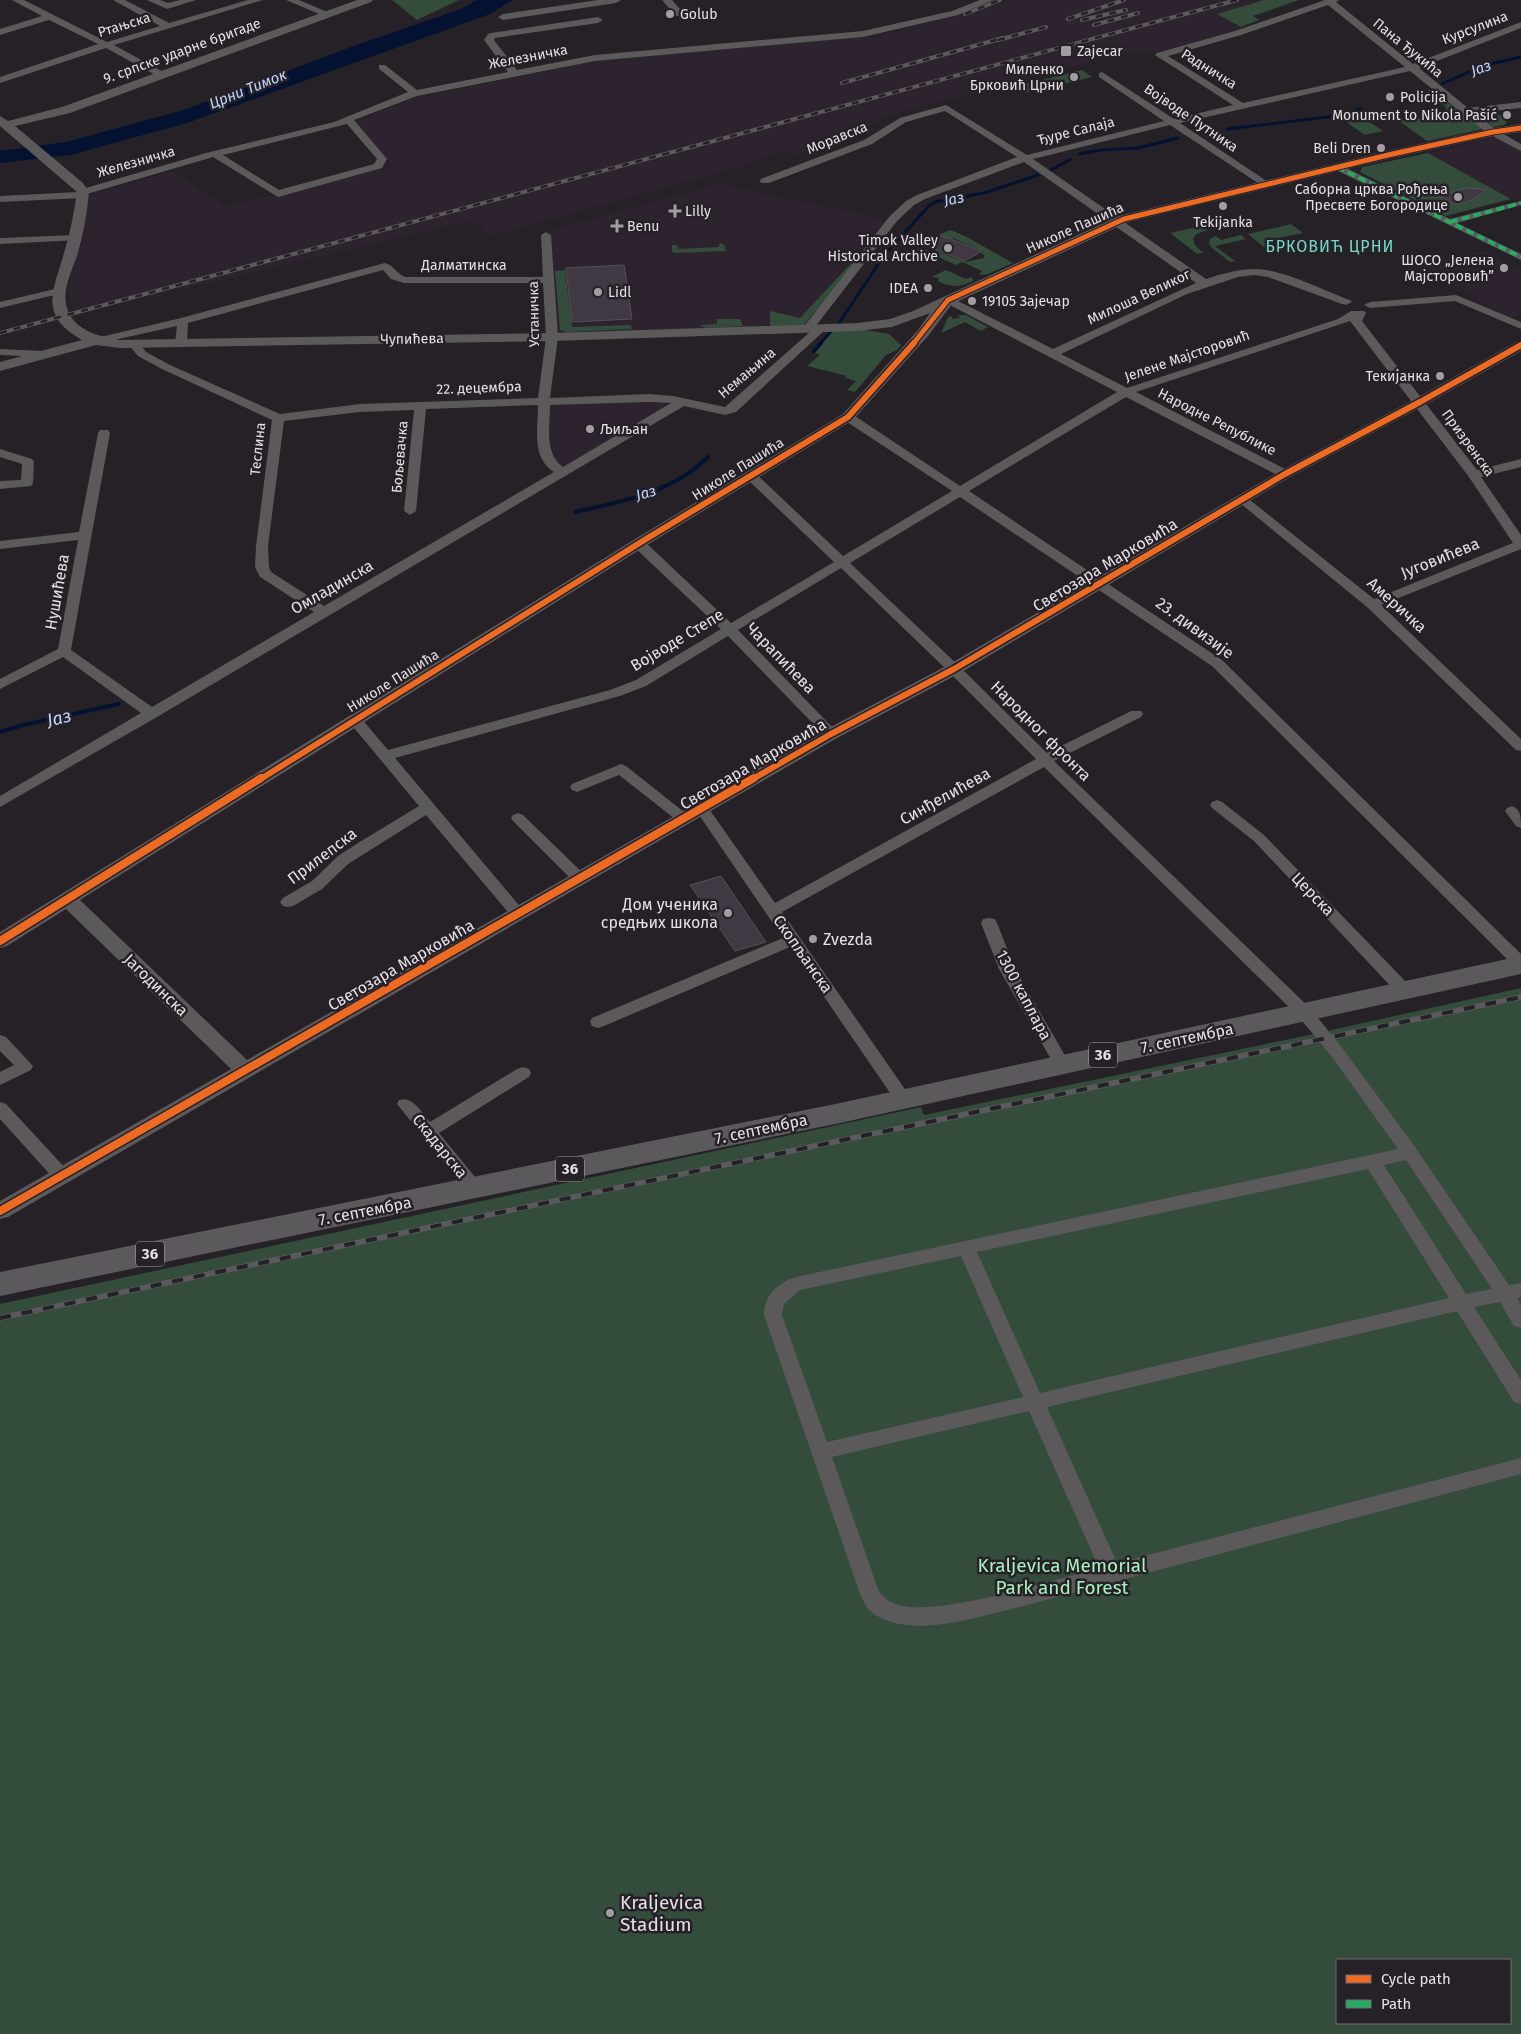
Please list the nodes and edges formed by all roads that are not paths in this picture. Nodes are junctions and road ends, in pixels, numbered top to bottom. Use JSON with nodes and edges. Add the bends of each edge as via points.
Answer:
{"nodes":[{"id":1,"x":17,"y":0,"type":"edge"},
{"id":2,"x":118,"y":0,"type":"edge"},
{"id":3,"x":152,"y":0,"type":"edge"},
{"id":4,"x":191,"y":0,"type":"edge"},
{"id":5,"x":258,"y":0,"type":"edge"},
{"id":6,"x":291,"y":0,"type":"edge"},
{"id":7,"x":367,"y":0,"type":"edge"},
{"id":8,"x":616,"y":0,"type":"edge"},
{"id":9,"x":667,"y":0,"type":"edge"},
{"id":10,"x":965,"y":0,"type":"edge"},
{"id":11,"x":988,"y":0,"type":"edge"},
{"id":12,"x":1332,"y":1,"type":"edge"},
{"id":13,"x":976,"y":5,"type":"junction"},
{"id":14,"x":327,"y":14,"type":"junction"},
{"id":15,"x":680,"y":14,"type":"dead end"},
{"id":16,"x":51,"y":16,"type":"junction"},
{"id":17,"x":503,"y":17,"type":"dead end"},
{"id":18,"x":598,"y":20,"type":"dead end"},
{"id":19,"x":1521,"y":25,"type":"edge"},
{"id":20,"x":166,"y":26,"type":"junction"},
{"id":21,"x":0,"y":32,"type":"edge"},
{"id":22,"x":106,"y":44,"type":"junction"},
{"id":23,"x":382,"y":67,"type":"dead end"},
{"id":24,"x":1411,"y":68,"type":"junction"},
{"id":25,"x":514,"y":74,"type":"junction"},
{"id":26,"x":162,"y":75,"type":"junction"},
{"id":27,"x":1102,"y":75,"type":"dead end"},
{"id":28,"x":0,"y":80,"type":"edge"},
{"id":29,"x":414,"y":93,"type":"junction"},
{"id":30,"x":1521,"y":105,"type":"edge"},
{"id":31,"x":1243,"y":107,"type":"junction"},
{"id":32,"x":946,"y":108,"type":"joint"},
{"id":33,"x":1466,"y":111,"type":"junction"},
{"id":34,"x":348,"y":119,"type":"junction"},
{"id":35,"x":1172,"y":122,"type":"junction"},
{"id":36,"x":7,"y":126,"type":"edge"},
{"id":37,"x":1521,"y":128,"type":"edge"},
{"id":38,"x":1493,"y":132,"type":"junction"},
{"id":39,"x":1521,"y":148,"type":"edge"},
{"id":40,"x":215,"y":154,"type":"junction"},
{"id":41,"x":1025,"y":158,"type":"junction"},
{"id":42,"x":1337,"y":167,"type":"junction"},
{"id":43,"x":1045,"y":172,"type":"joint"},
{"id":44,"x":766,"y":181,"type":"dead end"},
{"id":45,"x":1264,"y":184,"type":"junction"},
{"id":46,"x":83,"y":194,"type":"junction"},
{"id":47,"x":0,"y":199,"type":"edge"},
{"id":48,"x":1521,"y":204,"type":"edge"},
{"id":49,"x":1114,"y":222,"type":"junction"},
{"id":50,"x":1450,"y":222,"type":"junction"},
{"id":51,"x":546,"y":235,"type":"dead end"},
{"id":52,"x":75,"y":238,"type":"junction"},
{"id":53,"x":0,"y":241,"type":"edge"},
{"id":54,"x":1521,"y":257,"type":"edge"},
{"id":55,"x":385,"y":266,"type":"joint"},
{"id":56,"x":549,"y":280,"type":"junction"},
{"id":57,"x":1204,"y":283,"type":"junction"},
{"id":58,"x":59,"y":291,"type":"junction"},
{"id":59,"x":948,"y":300,"type":"junction"},
{"id":60,"x":1359,"y":302,"type":"junction"},
{"id":61,"x":0,"y":304,"type":"edge"},
{"id":62,"x":1358,"y":313,"type":"junction"},
{"id":63,"x":183,"y":321,"type":"junction"},
{"id":64,"x":1521,"y":326,"type":"edge"},
{"id":65,"x":899,"y":327,"type":"junction"},
{"id":66,"x":824,"y":328,"type":"junction"},
{"id":67,"x":923,"y":333,"type":"junction"},
{"id":68,"x":552,"y":337,"type":"junction"},
{"id":69,"x":96,"y":342,"type":"junction"},
{"id":70,"x":181,"y":343,"type":"junction"},
{"id":71,"x":134,"y":344,"type":"junction"},
{"id":72,"x":1521,"y":344,"type":"edge"},
{"id":73,"x":912,"y":345,"type":"junction"},
{"id":74,"x":0,"y":352,"type":"edge"},
{"id":75,"x":43,"y":354,"type":"junction"},
{"id":76,"x":1052,"y":354,"type":"junction"},
{"id":77,"x":0,"y":367,"type":"edge"},
{"id":78,"x":1125,"y":392,"type":"junction"},
{"id":79,"x":544,"y":400,"type":"junction"},
{"id":80,"x":682,"y":402,"type":"junction"},
{"id":81,"x":1420,"y":402,"type":"junction"},
{"id":82,"x":420,"y":406,"type":"junction"},
{"id":83,"x":848,"y":417,"type":"junction"},
{"id":84,"x":278,"y":418,"type":"junction"},
{"id":85,"x":104,"y":433,"type":"dead end"},
{"id":86,"x":0,"y":453,"type":"edge"},
{"id":87,"x":1521,"y":463,"type":"edge"},
{"id":88,"x":564,"y":473,"type":"junction"},
{"id":89,"x":1285,"y":474,"type":"junction"},
{"id":90,"x":1474,"y":475,"type":"junction"},
{"id":91,"x":751,"y":476,"type":"junction"},
{"id":92,"x":0,"y":485,"type":"edge"},
{"id":93,"x":960,"y":491,"type":"junction"},
{"id":94,"x":1241,"y":499,"type":"junction"},
{"id":95,"x":410,"y":511,"type":"dead end"},
{"id":96,"x":85,"y":535,"type":"junction"},
{"id":97,"x":639,"y":544,"type":"junction"},
{"id":98,"x":1521,"y":544,"type":"edge"},
{"id":99,"x":0,"y":545,"type":"edge"},
{"id":100,"x":844,"y":562,"type":"junction"},
{"id":101,"x":1101,"y":584,"type":"junction"},
{"id":102,"x":1372,"y":604,"type":"junction"},
{"id":103,"x":324,"y":612,"type":"junction"},
{"id":104,"x":728,"y":629,"type":"junction"},
{"id":105,"x":64,"y":651,"type":"junction"},
{"id":106,"x":954,"y":669,"type":"junction"},
{"id":107,"x":0,"y":685,"type":"edge"},
{"id":108,"x":152,"y":714,"type":"junction"},
{"id":109,"x":1136,"y":714,"type":"dead end"},
{"id":110,"x":355,"y":720,"type":"junction"},
{"id":111,"x":831,"y":734,"type":"junction"},
{"id":112,"x":1521,"y":746,"type":"edge"},
{"id":113,"x":385,"y":756,"type":"junction"},
{"id":114,"x":1044,"y":760,"type":"junction"},
{"id":115,"x":577,"y":787,"type":"dead end"},
{"id":116,"x":0,"y":802,"type":"edge"},
{"id":117,"x":1217,"y":805,"type":"dead end"},
{"id":118,"x":428,"y":807,"type":"junction"},
{"id":119,"x":702,"y":809,"type":"junction"},
{"id":120,"x":1512,"y":811,"type":"dead end"},
{"id":121,"x":518,"y":818,"type":"dead end"},
{"id":122,"x":684,"y":819,"type":"junction"},
{"id":123,"x":1521,"y":823,"type":"edge"},
{"id":124,"x":580,"y":879,"type":"junction"},
{"id":125,"x":67,"y":899,"type":"junction"},
{"id":126,"x":288,"y":902,"type":"dead end"},
{"id":127,"x":772,"y":911,"type":"junction"},
{"id":128,"x":518,"y":914,"type":"junction"},
{"id":129,"x":989,"y":923,"type":"dead end"},
{"id":130,"x":793,"y":940,"type":"junction"},
{"id":131,"x":0,"y":941,"type":"edge"},
{"id":132,"x":1521,"y":964,"type":"edge"},
{"id":133,"x":1404,"y":990,"type":"junction"},
{"id":134,"x":1304,"y":1012,"type":"junction"},
{"id":135,"x":598,"y":1022,"type":"dead end"},
{"id":136,"x":0,"y":1041,"type":"edge"},
{"id":137,"x":1062,"y":1064,"type":"junction"},
{"id":138,"x":245,"y":1070,"type":"junction"},
{"id":139,"x":524,"y":1073,"type":"dead end"},
{"id":140,"x":0,"y":1079,"type":"edge"},
{"id":141,"x":903,"y":1099,"type":"junction"},
{"id":142,"x":405,"y":1104,"type":"dead end"},
{"id":143,"x":0,"y":1108,"type":"edge"},
{"id":144,"x":428,"y":1132,"type":"junction"},
{"id":145,"x":1410,"y":1153,"type":"junction"},
{"id":146,"x":1372,"y":1161,"type":"junction"},
{"id":147,"x":62,"y":1175,"type":"junction"},
{"id":148,"x":475,"y":1188,"type":"junction"},
{"id":149,"x":0,"y":1211,"type":"edge"},
{"id":150,"x":967,"y":1249,"type":"junction"},
{"id":151,"x":0,"y":1284,"type":"edge"},
{"id":152,"x":1513,"y":1292,"type":"edge"},
{"id":153,"x":1463,"y":1302,"type":"junction"},
{"id":154,"x":1521,"y":1322,"type":"edge"},
{"id":155,"x":1521,"y":1396,"type":"edge"},
{"id":156,"x":1035,"y":1402,"type":"junction"},
{"id":157,"x":820,"y":1452,"type":"junction"},
{"id":158,"x":1521,"y":1466,"type":"edge"},
{"id":159,"x":1111,"y":1573,"type":"junction"}],
"edges":[{"from":1,"to":16,"type":"street"},
{"from":2,"to":20,"type":"street"},
{"from":3,"to":4,"type":"street","via":[[167,6]]},
{"from":5,"to":20,"type":"street","name":"Ртањска"},
{"from":6,"to":14,"type":"street"},
{"from":7,"to":14,"type":"street","name":"9. српске ударне бригаде"},
{"from":8,"to":17,"type":"street"},
{"from":9,"to":15,"type":"street"},
{"from":10,"to":13,"type":"street"},
{"from":11,"to":13,"type":"street","name":"Железничка"},
{"from":12,"to":24,"type":"street","name":"Пана Ђукића"},
{"from":12,"to":31,"type":"street","name":"Радничка","via":[[1160,55]]},
{"from":13,"to":25,"type":"street","name":"Железничка","via":[[955,13],[863,34],[595,58]]},
{"from":14,"to":26,"type":"street","name":"9. српске ударне бригаде"},
{"from":16,"to":21,"type":"street"},
{"from":16,"to":22,"type":"street"},
{"from":18,"to":25,"type":"street","via":[[490,37]]},
{"from":19,"to":24,"type":"street","name":"Курсулина"},
{"from":20,"to":22,"type":"street","name":"Ртањска"},
{"from":22,"to":26,"type":"street"},
{"from":22,"to":28,"type":"street","name":"Ртањска"},
{"from":23,"to":29,"type":"street"},
{"from":24,"to":31,"type":"street","name":"Ђуре Салаја"},
{"from":24,"to":33,"type":"street","name":"Пана Ђукића"},
{"from":25,"to":29,"type":"street","name":"Железничка"},
{"from":26,"to":36,"type":"street","name":"9. српске ударне бригаде","via":[[66,110]]},
{"from":27,"to":35,"type":"street","name":"Војводе Путника"},
{"from":29,"to":34,"type":"street","name":"Железничка"},
{"from":30,"to":33,"type":"street"},
{"from":31,"to":35,"type":"street","name":"Ђуре Салаја"},
{"from":32,"to":41,"type":"street"},
{"from":32,"to":44,"type":"street","name":"Моравска","via":[[903,120],[868,142]]},
{"from":33,"to":38,"type":"street","name":"Пана Ђукића"},
{"from":34,"to":40,"type":"street","name":"Железничка"},
{"from":34,"to":40,"type":"street","via":[[382,160],[378,166],[278,194]]},
{"from":35,"to":41,"type":"street","name":"Ђуре Салаја"},
{"from":35,"to":45,"type":"street","name":"Војводе Путника"},
{"from":36,"to":46,"type":"street"},
{"from":37,"to":38,"type":"street","name":"Николе Пашића"},
{"from":38,"to":39,"type":"street"},
{"from":38,"to":42,"type":"street","name":"Николе Пашића"},
{"from":40,"to":46,"type":"street","name":"Железничка"},
{"from":41,"to":43,"type":"street"},
{"from":41,"to":66,"type":"street","name":"Ђуре Салаја","via":[[954,183],[910,203],[893,220]]},
{"from":42,"to":45,"type":"street","name":"Николе Пашића"},
{"from":42,"to":50,"type":"street"},
{"from":43,"to":49,"type":"street"},
{"from":45,"to":49,"type":"street","name":"Николе Пашића"},
{"from":46,"to":47,"type":"street","name":"Железничка"},
{"from":46,"to":52,"type":"street"},
{"from":48,"to":50,"type":"street"},
{"from":49,"to":57,"type":"street"},
{"from":49,"to":59,"type":"street","name":"Николе Пашића"},
{"from":50,"to":54,"type":"street"},
{"from":51,"to":56,"type":"street","name":"Устаничка"},
{"from":52,"to":53,"type":"street"},
{"from":52,"to":58,"type":"street"},
{"from":55,"to":56,"type":"street","name":"Далматинска","via":[[395,277],[404,280]]},
{"from":55,"to":63,"type":"street"},
{"from":56,"to":68,"type":"street","name":"Устаничка"},
{"from":57,"to":60,"type":"street","name":"Милоша Великог","via":[[1241,274],[1266,273]]},
{"from":57,"to":76,"type":"street","name":"Милоша Великог"},
{"from":58,"to":61,"type":"street"},
{"from":58,"to":69,"type":"street","via":[[60,312],[67,322]]},
{"from":59,"to":65,"type":"street"},
{"from":59,"to":67,"type":"street","name":"Николе Пашића"},
{"from":59,"to":76,"type":"street","name":"Народне Републике"},
{"from":60,"to":62,"type":"street","via":[[1370,311]]},
{"from":60,"to":62,"type":"street","via":[[1344,306]]},
{"from":60,"to":64,"type":"street","via":[[1456,298]]},
{"from":62,"to":78,"type":"street","name":"Јелене Мајсторовић"},
{"from":62,"to":81,"type":"street","name":"Призренска","via":[[1356,321]]},
{"from":63,"to":69,"type":"street"},
{"from":63,"to":70,"type":"street"},
{"from":65,"to":66,"type":"street","name":"Чупићева"},
{"from":65,"to":67,"type":"street","name":"Чупићева"},
{"from":65,"to":73,"type":"street"},
{"from":66,"to":68,"type":"street","name":"Чупићева"},
{"from":66,"to":80,"type":"street","name":"Немањина","via":[[732,409],[722,411]]},
{"from":67,"to":73,"type":"street","name":"Николе Пашића"},
{"from":68,"to":70,"type":"street","name":"Чупићева"},
{"from":68,"to":79,"type":"street","name":"Устаничка"},
{"from":69,"to":71,"type":"street","name":"Чупићева"},
{"from":69,"to":75,"type":"street","name":"Чупићева"},
{"from":70,"to":71,"type":"street","name":"Чупићева"},
{"from":71,"to":84,"type":"street","name":"Теслина","via":[[142,354],[166,367]]},
{"from":72,"to":81,"type":"street","name":"Светозара Марковића"},
{"from":73,"to":83,"type":"street","name":"Николе Пашића"},
{"from":74,"to":75,"type":"street"},
{"from":75,"to":77,"type":"street","name":"Чупићева"},
{"from":76,"to":78,"type":"street","name":"Народне Републике"},
{"from":78,"to":89,"type":"street","name":"Народне Републике"},
{"from":78,"to":93,"type":"street","name":"Јелене Мајсторовић"},
{"from":79,"to":80,"type":"street","name":"22. децембра","via":[[649,398]]},
{"from":79,"to":82,"type":"street","name":"22. децембра"},
{"from":79,"to":88,"type":"street","name":"Устаничка","via":[[545,456],[549,463]]},
{"from":80,"to":88,"type":"street","name":"Омладинска"},
{"from":81,"to":89,"type":"street","name":"Светозара Марковића"},
{"from":81,"to":90,"type":"street","name":"Призренска"},
{"from":82,"to":84,"type":"street","name":"22. децембра","via":[[360,408]]},
{"from":82,"to":95,"type":"street","name":"Бољевачка"},
{"from":83,"to":91,"type":"street","name":"Николе Пашића"},
{"from":83,"to":93,"type":"street","name":"23. дивизије"},
{"from":84,"to":103,"type":"street","name":"Теслина","via":[[262,567],[270,579]]},
{"from":85,"to":96,"type":"street","name":"Нушићева"},
{"from":86,"to":92,"type":"street","via":[[28,462],[26,483]]},
{"from":87,"to":90,"type":"street"},
{"from":88,"to":103,"type":"street","name":"Омладинска"},
{"from":89,"to":94,"type":"street","name":"Светозара Марковића"},
{"from":90,"to":98,"type":"street","name":"Призренска"},
{"from":91,"to":97,"type":"street","name":"Николе Пашића"},
{"from":91,"to":100,"type":"street","name":"Народног фронта"},
{"from":93,"to":100,"type":"street","name":"Војводе Степе"},
{"from":93,"to":101,"type":"street","name":"23. дивизије"},
{"from":94,"to":101,"type":"street","name":"Светозара Марковића"},
{"from":94,"to":102,"type":"street","name":"Америчка"},
{"from":96,"to":99,"type":"street"},
{"from":96,"to":105,"type":"street","name":"Нушићева"},
{"from":97,"to":104,"type":"street","name":"Чарапићева"},
{"from":97,"to":110,"type":"street","name":"Николе Пашића"},
{"from":98,"to":102,"type":"street","name":"Југовићева"},
{"from":100,"to":104,"type":"street","name":"Војводе Степе"},
{"from":100,"to":106,"type":"street","name":"Народног фронта"},
{"from":101,"to":106,"type":"street","name":"Светозара Марковића"},
{"from":101,"to":132,"type":"street","name":"23. дивизије","via":[[1223,668]]},
{"from":102,"to":112,"type":"street","name":"Америчка"},
{"from":103,"to":108,"type":"street","name":"Омладинска"},
{"from":104,"to":111,"type":"street","name":"Чарапићева"},
{"from":104,"to":113,"type":"street","name":"Војводе Степе","via":[[627,689]]},
{"from":105,"to":107,"type":"street"},
{"from":105,"to":108,"type":"street","name":"Нушићева"},
{"from":106,"to":111,"type":"street","name":"Светозара Марковића"},
{"from":106,"to":114,"type":"street","name":"Народног фронта"},
{"from":108,"to":116,"type":"street","name":"Омладинска"},
{"from":109,"to":114,"type":"street","name":"Синђелићева"},
{"from":110,"to":113,"type":"street"},
{"from":110,"to":125,"type":"street","name":"Николе Пашића"},
{"from":111,"to":119,"type":"street","name":"Светозара Марковића"},
{"from":113,"to":118,"type":"street"},
{"from":114,"to":127,"type":"street","name":"Синђелићева"},
{"from":114,"to":134,"type":"street","name":"Народног фронта"},
{"from":115,"to":122,"type":"street","via":[[621,769]]},
{"from":117,"to":133,"type":"street","name":"Церска","via":[[1259,838]]},
{"from":118,"to":126,"type":"street","name":"Прилепска","via":[[363,846],[343,860],[318,885]]},
{"from":118,"to":128,"type":"street"},
{"from":119,"to":122,"type":"street","name":"Светозара Марковића"},
{"from":119,"to":127,"type":"street","name":"Скопљанска"},
{"from":120,"to":123,"type":"street"},
{"from":121,"to":124,"type":"street"},
{"from":122,"to":124,"type":"street","name":"Светозара Марковића"},
{"from":124,"to":128,"type":"street","name":"Светозара Марковића"},
{"from":125,"to":131,"type":"street","name":"Николе Пашића"},
{"from":125,"to":138,"type":"street","name":"Јагодинска"},
{"from":127,"to":130,"type":"street","name":"Скопљанска"},
{"from":128,"to":138,"type":"street","name":"Светозара Марковића"},
{"from":129,"to":137,"type":"street","name":"1300 каплара","via":[[1007,969]]},
{"from":130,"to":135,"type":"street"},
{"from":130,"to":141,"type":"street","name":"Скопљанска"},
{"from":132,"to":133,"type":"main road","name":"7. септембра","number":"36"},
{"from":133,"to":134,"type":"main road","name":"7. септембра","number":"36"},
{"from":134,"to":137,"type":"main road","name":"7. септембра","number":"36"},
{"from":134,"to":145,"type":"street","name":"Народног фронта","via":[[1327,1038]]},
{"from":136,"to":140,"type":"street","via":[[24,1066]]},
{"from":137,"to":141,"type":"main road","name":"7. септембра","number":"36"},
{"from":138,"to":147,"type":"street","name":"Светозара Марковића"},
{"from":139,"to":144,"type":"street"},
{"from":141,"to":148,"type":"main road","name":"7. септембра","number":"36"},
{"from":142,"to":144,"type":"street","name":"Скадарска"},
{"from":143,"to":147,"type":"street"},
{"from":144,"to":148,"type":"street","name":"Скадарска"},
{"from":145,"to":146,"type":"street"},
{"from":145,"to":152,"type":"street","name":"Народног фронта"},
{"from":146,"to":150,"type":"street"},
{"from":146,"to":153,"type":"street"},
{"from":147,"to":149,"type":"street","name":"Светозара Марковића"},
{"from":148,"to":151,"type":"main road","name":"7. септембра","number":"36"},
{"from":150,"to":156,"type":"street"},
{"from":150,"to":157,"type":"street","via":[[796,1284],[778,1297],[773,1305],[773,1315]]},
{"from":152,"to":153,"type":"street"},
{"from":152,"to":154,"type":"street","name":"Народног фронта"},
{"from":153,"to":155,"type":"street"},
{"from":153,"to":156,"type":"street"},
{"from":156,"to":157,"type":"street"},
{"from":156,"to":159,"type":"street"},
{"from":157,"to":159,"type":"street","via":[[869,1591],[877,1604],[890,1612],[925,1618],[1008,1601]]},
{"from":158,"to":159,"type":"street"}]}
